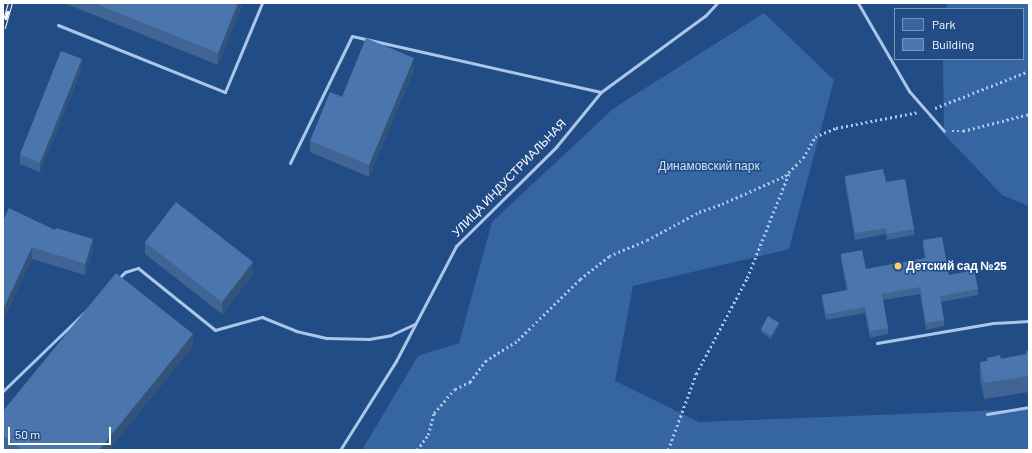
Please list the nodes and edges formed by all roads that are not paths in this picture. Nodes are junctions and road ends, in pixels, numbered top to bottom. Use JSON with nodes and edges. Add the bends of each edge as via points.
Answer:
{"nodes":[{"id":1,"x":262,"y":3,"type":"edge"},
{"id":2,"x":717,"y":3,"type":"edge"},
{"id":3,"x":858,"y":3,"type":"edge"},
{"id":4,"x":58,"y":26,"type":"dead end"},
{"id":5,"x":601,"y":92,"type":"junction"},
{"id":6,"x":944,"y":131,"type":"road end"},
{"id":7,"x":290,"y":164,"type":"dead end"},
{"id":8,"x":114,"y":283,"type":"edge"},
{"id":9,"x":92,"y":305,"type":"edge"},
{"id":10,"x":1029,"y":322,"type":"edge"},
{"id":11,"x":415,"y":324,"type":"junction"},
{"id":12,"x":877,"y":343,"type":"dead end"},
{"id":13,"x":3,"y":391,"type":"edge"},
{"id":14,"x":1029,"y":407,"type":"edge"},
{"id":15,"x":987,"y":414,"type":"dead end"},
{"id":16,"x":340,"y":450,"type":"edge"}],
"edges":[{"from":1,"to":4,"type":"lane","via":[[225,92]]},
{"from":2,"to":5,"type":"lane","name":"УЛИЦА ИНДУСТРИАЛЬНАЯ","via":[[706,16]]},
{"from":3,"to":6,"type":"lane","via":[[909,91]]},
{"from":5,"to":7,"type":"lane","via":[[352,36]]},
{"from":5,"to":11,"type":"lane","name":"УЛИЦА ИНДУСТРИАЛЬНАЯ","via":[[556,146],[456,246]]},
{"from":8,"to":11,"type":"lane","via":[[125,272],[138,268],[215,330],[262,317],[296,331],[327,338],[369,338],[391,335]]},
{"from":9,"to":13,"type":"lane"},
{"from":10,"to":12,"type":"lane","via":[[993,323]]},
{"from":11,"to":16,"type":"lane","name":"УЛИЦА ИНДУСТРИАЛЬНАЯ","via":[[396,361]]},
{"from":14,"to":15,"type":"lane"}]}
